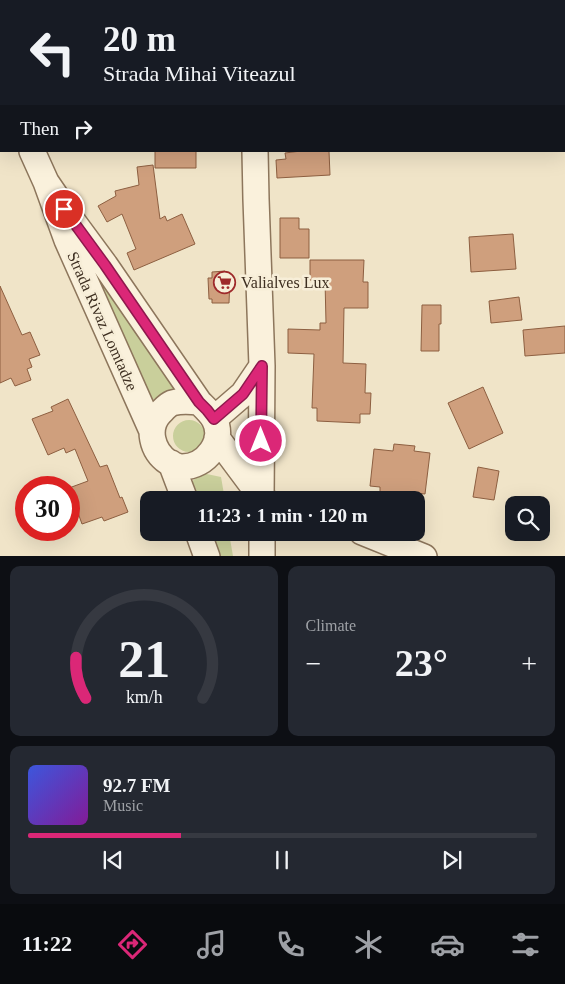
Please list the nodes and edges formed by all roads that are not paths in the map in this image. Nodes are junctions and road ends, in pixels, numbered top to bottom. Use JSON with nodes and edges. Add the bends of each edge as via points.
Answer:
{"nodes":[{"id":1,"x":32,"y":152,"type":"edge"},
{"id":2,"x":255,"y":152,"type":"edge"},
{"id":3,"x":46,"y":182,"type":"junction"},
{"id":4,"x":262,"y":366,"type":"junction"},
{"id":5,"x":210,"y":419,"type":"junction"},
{"id":6,"x":152,"y":431,"type":"junction"},
{"id":7,"x":171,"y":463,"type":"junction"},
{"id":8,"x":182,"y":491,"type":"edge"},
{"id":9,"x":259,"y":491,"type":"edge"},
{"id":10,"x":264,"y":491,"type":"edge"},
{"id":11,"x":201,"y":541,"type":"edge"},
{"id":12,"x":262,"y":541,"type":"edge"},
{"id":13,"x":385,"y":541,"type":"edge"},
{"id":14,"x":207,"y":556,"type":"edge"},
{"id":15,"x":262,"y":556,"type":"edge"},
{"id":16,"x":424,"y":556,"type":"edge"}],
"edges":[{"from":1,"to":3,"type":"street","name":"Strada Rivaz Lomtadze"},
{"from":2,"to":4,"type":"street"},
{"from":3,"to":5,"type":"street","name":"Strada Rivaz Lomtadze"},
{"from":3,"to":6,"type":"street","name":"Strada Rivaz Lomtadze","via":[[67,240]]},
{"from":4,"to":5,"type":"street","via":[[243,394]]},
{"from":4,"to":10,"type":"street"},
{"from":5,"to":6,"type":"street","via":[[185,401],[174,402],[156,417]]},
{"from":5,"to":7,"type":"street","via":[[214,448],[208,457],[193,466],[181,467]]},
{"from":5,"to":9,"type":"street","name":"Strada Rivaz Lomtadze"},
{"from":6,"to":7,"type":"street","via":[[155,447],[161,457]]},
{"from":7,"to":8,"type":"street"},
{"from":11,"to":14,"type":"street"},
{"from":12,"to":15,"type":"street"},
{"from":13,"to":16,"type":"street"}]}
